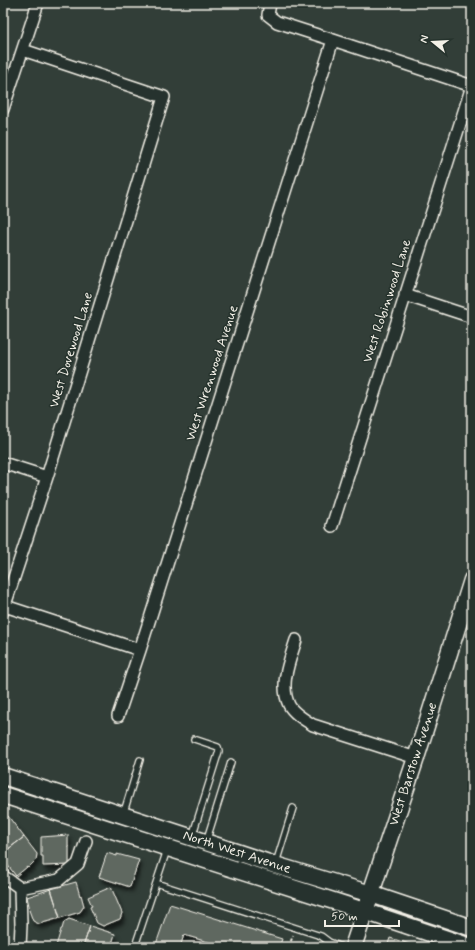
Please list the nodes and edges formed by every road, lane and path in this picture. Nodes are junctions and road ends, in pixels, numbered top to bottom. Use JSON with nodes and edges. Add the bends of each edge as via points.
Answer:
{"nodes":[{"id":1,"x":38,"y":3,"type":"edge"},
{"id":2,"x":270,"y":3,"type":"edge"},
{"id":3,"x":333,"y":40,"type":"junction"},
{"id":4,"x":23,"y":50,"type":"junction"},
{"id":5,"x":472,"y":86,"type":"edge"},
{"id":6,"x":4,"y":105,"type":"edge"},
{"id":7,"x":405,"y":295,"type":"junction"},
{"id":8,"x":472,"y":317,"type":"edge"},
{"id":9,"x":3,"y":463,"type":"edge"},
{"id":10,"x":47,"y":477,"type":"junction"},
{"id":11,"x":332,"y":526,"type":"dead end"},
{"id":12,"x":472,"y":580,"type":"edge"},
{"id":13,"x":4,"y":608,"type":"edge"},
{"id":14,"x":296,"y":640,"type":"dead end"},
{"id":15,"x":140,"y":650,"type":"junction"},
{"id":16,"x":118,"y":716,"type":"dead end"},
{"id":17,"x":194,"y":739,"type":"dead end"},
{"id":18,"x":416,"y":758,"type":"junction"},
{"id":19,"x":140,"y":760,"type":"dead end"},
{"id":20,"x":231,"y":762,"type":"dead end"},
{"id":21,"x":3,"y":776,"type":"edge"},
{"id":22,"x":3,"y":795,"type":"edge"},
{"id":23,"x":293,"y":808,"type":"dead end"},
{"id":24,"x":123,"y":815,"type":"junction"},
{"id":25,"x":199,"y":840,"type":"junction"},
{"id":26,"x":86,"y":841,"type":"dead end"},
{"id":27,"x":168,"y":848,"type":"junction"},
{"id":28,"x":275,"y":865,"type":"junction"},
{"id":29,"x":3,"y":876,"type":"edge"},
{"id":30,"x":156,"y":883,"type":"junction"},
{"id":31,"x":20,"y":888,"type":"junction"},
{"id":32,"x":371,"y":894,"type":"junction"},
{"id":33,"x":365,"y":912,"type":"junction"},
{"id":34,"x":295,"y":927,"type":"junction"},
{"id":35,"x":472,"y":928,"type":"edge"},
{"id":36,"x":20,"y":947,"type":"edge"},
{"id":37,"x":133,"y":947,"type":"edge"},
{"id":38,"x":289,"y":947,"type":"edge"},
{"id":39,"x":342,"y":947,"type":"edge"},
{"id":40,"x":354,"y":947,"type":"edge"},
{"id":41,"x":471,"y":947,"type":"edge"}],
"edges":[{"from":1,"to":4,"type":"street"},
{"from":2,"to":3,"type":"street","via":[[268,15],[277,22]]},
{"from":3,"to":5,"type":"street"},
{"from":3,"to":15,"type":"street","name":"West Wrenwood Avenue"},
{"from":4,"to":6,"type":"street"},
{"from":4,"to":10,"type":"street","name":"West Dovewood Lane","via":[[164,97]]},
{"from":5,"to":7,"type":"street","name":"West Robinwood Lane"},
{"from":7,"to":8,"type":"street"},
{"from":7,"to":11,"type":"street","name":"West Robinwood Lane"},
{"from":9,"to":10,"type":"street"},
{"from":10,"to":13,"type":"street","name":"West Dovewood Lane"},
{"from":12,"to":18,"type":"main road","name":"West Barstow Avenue"},
{"from":13,"to":15,"type":"street"},
{"from":14,"to":18,"type":"street","via":[[286,675],[285,691],[289,706],[300,717],[313,725]]},
{"from":15,"to":16,"type":"street","name":"West Wrenwood Avenue"},
{"from":17,"to":25,"type":"lane","via":[[218,746],[219,751]]},
{"from":18,"to":32,"type":"main road","name":"West Barstow Avenue"},
{"from":19,"to":24,"type":"lane"},
{"from":20,"to":25,"type":"lane"},
{"from":21,"to":24,"type":"main road","name":"North West Avenue"},
{"from":22,"to":27,"type":"main road","name":"North West Avenue"},
{"from":23,"to":28,"type":"lane"},
{"from":24,"to":25,"type":"main road","name":"North West Avenue"},
{"from":25,"to":28,"type":"main road","name":"North West Avenue"},
{"from":26,"to":31,"type":"street","via":[[78,864],[59,880]]},
{"from":27,"to":30,"type":"lane"},
{"from":27,"to":33,"type":"main road","name":"North West Avenue"},
{"from":28,"to":32,"type":"main road","name":"North West Avenue"},
{"from":29,"to":31,"type":"street"},
{"from":30,"to":34,"type":"lane"},
{"from":30,"to":37,"type":"lane"},
{"from":31,"to":36,"type":"street"},
{"from":32,"to":33,"type":"main road","name":"West Barstow Avenue"},
{"from":32,"to":35,"type":"main road","name":"North West Avenue"},
{"from":33,"to":40,"type":"main road","name":"West Barstow Avenue"},
{"from":33,"to":41,"type":"main road","name":"North West Avenue"},
{"from":34,"to":38,"type":"path"},
{"from":34,"to":39,"type":"lane"}]}
